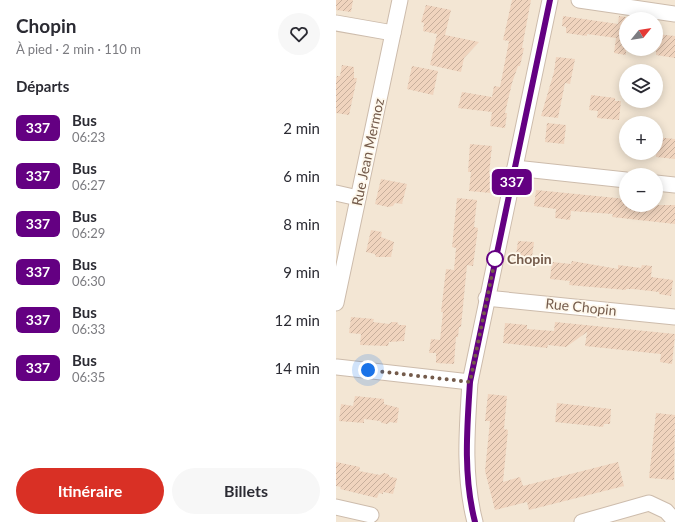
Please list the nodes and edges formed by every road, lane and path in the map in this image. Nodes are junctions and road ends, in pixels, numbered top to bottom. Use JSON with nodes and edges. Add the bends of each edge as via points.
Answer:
{"nodes":[{"id":1,"x":400,"y":0,"type":"edge"},
{"id":2,"x":550,"y":0,"type":"edge"},
{"id":3,"x":579,"y":0,"type":"edge"},
{"id":4,"x":675,"y":14,"type":"edge"},
{"id":5,"x":336,"y":23,"type":"edge"},
{"id":6,"x":393,"y":33,"type":"junction"},
{"id":7,"x":515,"y":168,"type":"junction"},
{"id":8,"x":619,"y":179,"type":"edge"},
{"id":9,"x":663,"y":184,"type":"edge"},
{"id":10,"x":675,"y":185,"type":"edge"},
{"id":11,"x":336,"y":193,"type":"edge"},
{"id":12,"x":358,"y":198,"type":"junction"},
{"id":13,"x":486,"y":298,"type":"junction"},
{"id":14,"x":336,"y":303,"type":"edge"},
{"id":15,"x":675,"y":317,"type":"edge"},
{"id":16,"x":336,"y":366,"type":"edge"},
{"id":17,"x":470,"y":382,"type":"junction"},
{"id":18,"x":336,"y":507,"type":"edge"},
{"id":19,"x":372,"y":515,"type":"dead end"},
{"id":20,"x":675,"y":521,"type":"edge"},
{"id":21,"x":475,"y":522,"type":"edge"},
{"id":22,"x":582,"y":522,"type":"edge"}],
"edges":[{"from":1,"to":6,"type":"street","name":"Rue Jean Mermoz"},
{"from":2,"to":7,"type":"street"},
{"from":3,"to":4,"type":"street"},
{"from":5,"to":6,"type":"street"},
{"from":6,"to":12,"type":"street","name":"Rue Jean Mermoz"},
{"from":7,"to":8,"type":"street"},
{"from":7,"to":13,"type":"street"},
{"from":9,"to":10,"type":"street"},
{"from":11,"to":12,"type":"street"},
{"from":12,"to":14,"type":"street","name":"Rue Jean Mermoz"},
{"from":13,"to":15,"type":"street","name":"Rue Chopin"},
{"from":13,"to":17,"type":"street"},
{"from":16,"to":17,"type":"street"},
{"from":17,"to":21,"type":"street","via":[[467,480]]},
{"from":18,"to":19,"type":"street"},
{"from":20,"to":22,"type":"street","via":[[666,511],[650,503]]}]}
